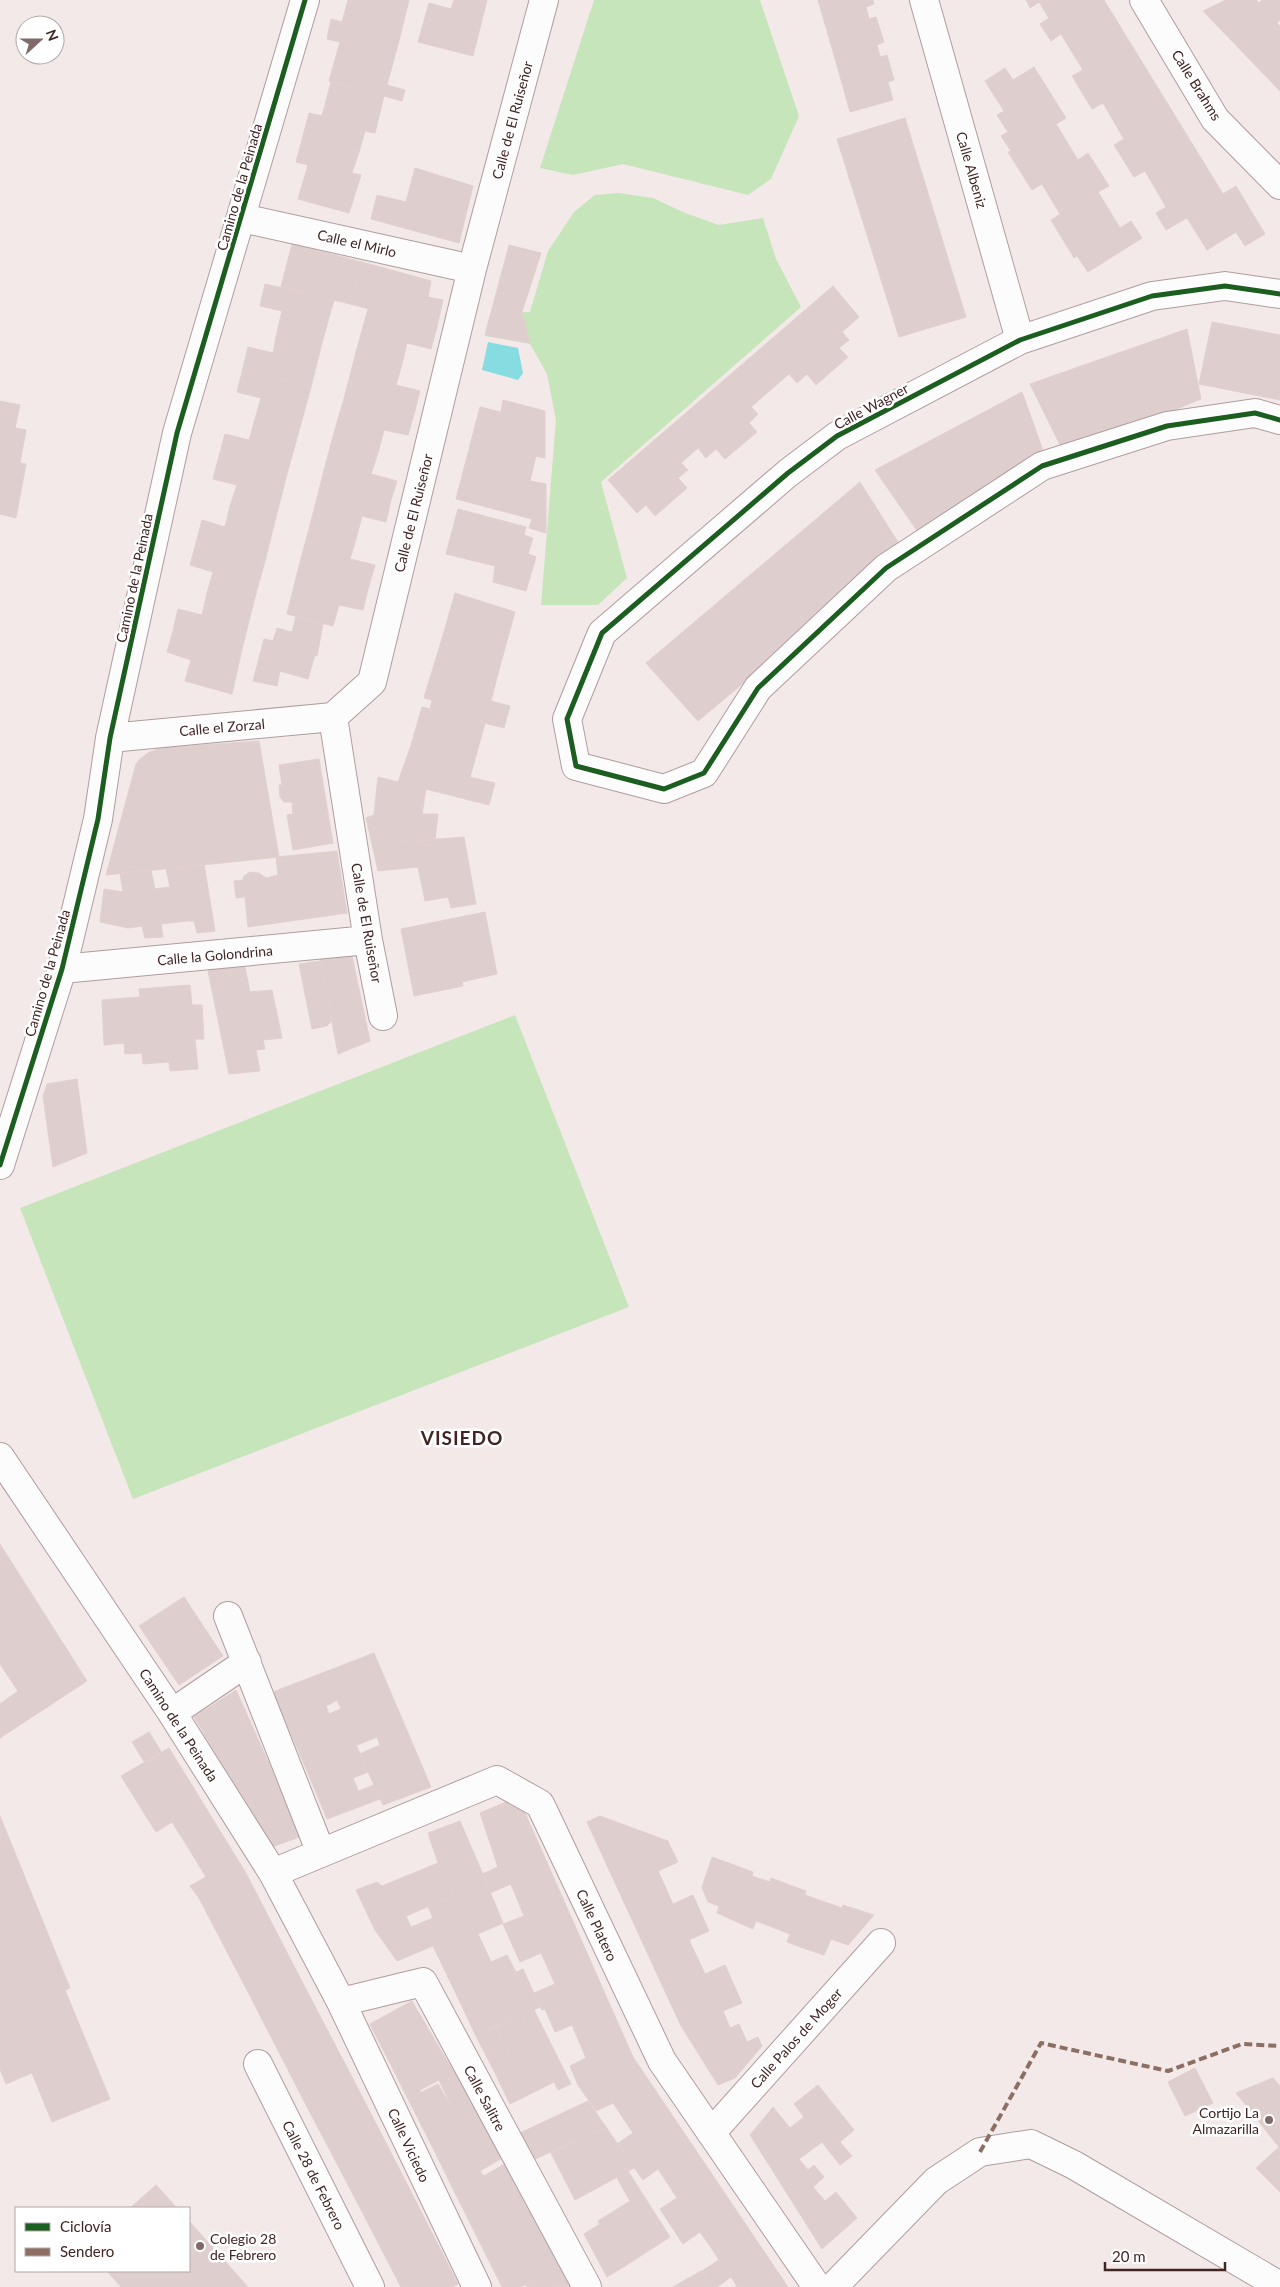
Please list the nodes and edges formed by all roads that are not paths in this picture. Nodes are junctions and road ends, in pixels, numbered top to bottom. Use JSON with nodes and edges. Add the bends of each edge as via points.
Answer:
{"nodes":[{"id":1,"x":305,"y":0,"type":"edge"},
{"id":2,"x":544,"y":0,"type":"edge"},
{"id":3,"x":924,"y":0,"type":"edge"},
{"id":4,"x":1144,"y":0,"type":"edge"},
{"id":5,"x":1280,"y":185,"type":"edge"},
{"id":6,"x":242,"y":218,"type":"junction"},
{"id":7,"x":472,"y":269,"type":"junction"},
{"id":8,"x":1280,"y":294,"type":"edge"},
{"id":9,"x":1020,"y":340,"type":"junction"},
{"id":10,"x":1280,"y":420,"type":"edge"},
{"id":11,"x":333,"y":716,"type":"junction"},
{"id":12,"x":110,"y":738,"type":"junction"},
{"id":13,"x":368,"y":940,"type":"junction"},
{"id":14,"x":62,"y":969,"type":"junction"},
{"id":15,"x":383,"y":1016,"type":"dead end"},
{"id":16,"x":0,"y":1165,"type":"edge"},
{"id":17,"x":0,"y":1457,"type":"edge"},
{"id":18,"x":228,"y":1616,"type":"dead end"},
{"id":19,"x":247,"y":1662,"type":"junction"},
{"id":20,"x":172,"y":1713,"type":"junction"},
{"id":21,"x":321,"y":1853,"type":"junction"},
{"id":22,"x":273,"y":1873,"type":"junction"},
{"id":23,"x":881,"y":1944,"type":"dead end"},
{"id":24,"x":341,"y":2002,"type":"junction"},
{"id":25,"x":258,"y":2064,"type":"dead end"},
{"id":26,"x":711,"y":2133,"type":"junction"},
{"id":27,"x":843,"y":2284,"type":"edge"},
{"id":28,"x":1280,"y":2286,"type":"edge"},
{"id":29,"x":370,"y":2287,"type":"edge"},
{"id":30,"x":477,"y":2287,"type":"edge"},
{"id":31,"x":588,"y":2287,"type":"edge"},
{"id":32,"x":817,"y":2287,"type":"edge"}],
"edges":[{"from":1,"to":6,"type":"street","name":"Camino de la Peinada"},
{"from":2,"to":7,"type":"street","name":"Calle de El Ruiseñor"},
{"from":3,"to":9,"type":"street","name":"Calle Albeniz"},
{"from":4,"to":5,"type":"street","name":"Calle Brahms","via":[[1215,119]]},
{"from":6,"to":7,"type":"street","name":"Calle el Mirlo"},
{"from":6,"to":12,"type":"street","name":"Camino de la Peinada","via":[[177,433]]},
{"from":7,"to":11,"type":"street","name":"Calle de El Ruiseñor","via":[[372,682]]},
{"from":8,"to":9,"type":"street","name":"Calle Wagner","via":[[1225,286],[1152,296]]},
{"from":9,"to":10,"type":"street","name":"Calle Wagner","via":[[837,436],[602,633],[567,719],[576,766],[664,789],[704,773],[758,688],[886,568],[1042,466],[1167,426],[1255,413]]},
{"from":11,"to":12,"type":"street","name":"Calle el Zorzal"},
{"from":11,"to":13,"type":"street","name":"Calle de El Ruiseñor"},
{"from":12,"to":14,"type":"street","name":"Camino de la Peinada","via":[[98,819]]},
{"from":13,"to":14,"type":"street","name":"Calle la Golondrina"},
{"from":13,"to":15,"type":"street","name":"Calle de El Ruiseñor"},
{"from":14,"to":16,"type":"street","name":"Camino de la Peinada"},
{"from":17,"to":20,"type":"street","name":"Camino de la Peinada"},
{"from":18,"to":19,"type":"street"},
{"from":19,"to":20,"type":"street"},
{"from":19,"to":21,"type":"street"},
{"from":20,"to":22,"type":"street","name":"Camino de la Peinada"},
{"from":21,"to":22,"type":"street","name":"Calle Platero"},
{"from":21,"to":26,"type":"street","name":"Calle Platero","via":[[497,1780],[540,1804],[662,2061]]},
{"from":22,"to":24,"type":"street","name":"Camino de la Peinada"},
{"from":23,"to":26,"type":"street","name":"Calle Palos de Moger"},
{"from":24,"to":30,"type":"street","name":"Calle Viciedo"},
{"from":24,"to":31,"type":"street","name":"Calle Salitre","via":[[423,1982]]},
{"from":25,"to":29,"type":"street","name":"Calle 28 de Febrero"},
{"from":26,"to":32,"type":"street","name":"Calle Platero"},
{"from":27,"to":28,"type":"street","via":[[874,2243],[936,2181],[980,2152],[1031,2144],[1074,2165]]}]}
